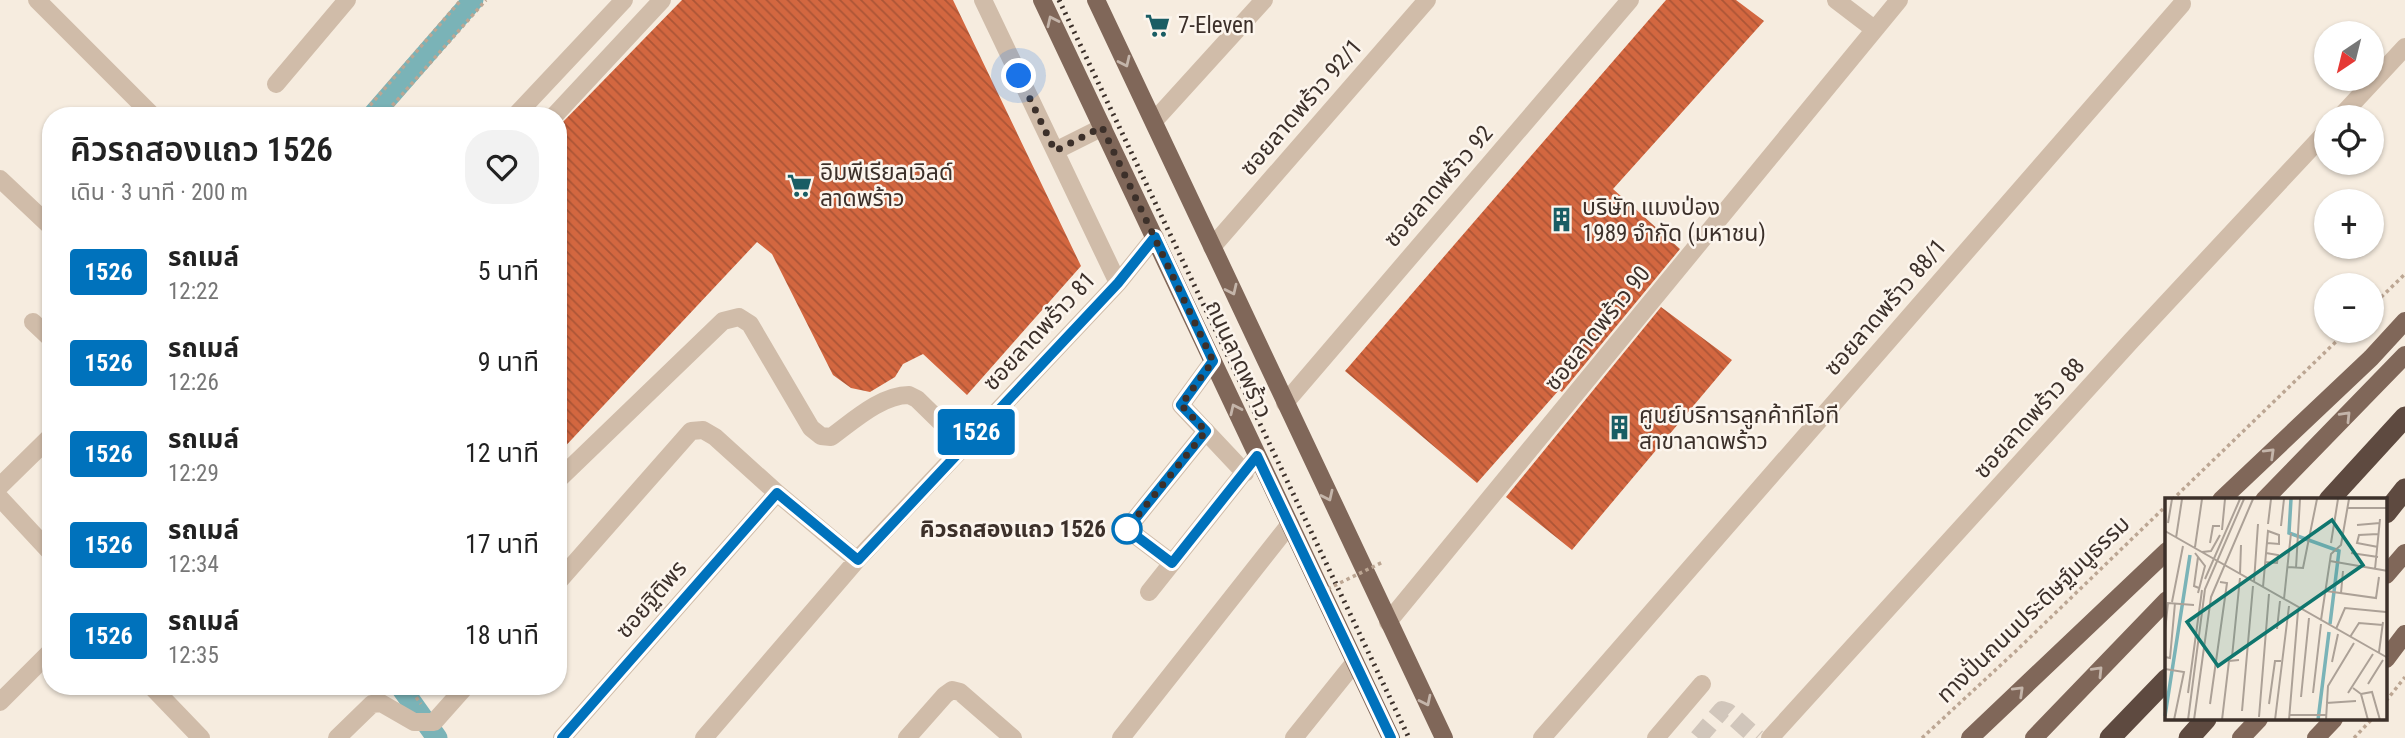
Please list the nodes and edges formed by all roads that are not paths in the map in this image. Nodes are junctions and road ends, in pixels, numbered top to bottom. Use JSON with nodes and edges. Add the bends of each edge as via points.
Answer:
{"nodes":[{"id":1,"x":37,"y":0,"type":"edge"},
{"id":2,"x":662,"y":0,"type":"edge"},
{"id":3,"x":983,"y":0,"type":"edge"},
{"id":4,"x":1042,"y":0,"type":"edge"},
{"id":5,"x":1096,"y":0,"type":"edge"},
{"id":6,"x":1264,"y":0,"type":"edge"},
{"id":7,"x":1427,"y":0,"type":"edge"},
{"id":8,"x":1630,"y":0,"type":"edge"},
{"id":9,"x":1836,"y":0,"type":"edge"},
{"id":10,"x":1899,"y":0,"type":"edge"},
{"id":11,"x":621,"y":1,"type":"edge"},
{"id":12,"x":338,"y":3,"type":"edge"},
{"id":13,"x":2182,"y":4,"type":"dead end"},
{"id":14,"x":1874,"y":29,"type":"junction"},
{"id":15,"x":2405,"y":47,"type":"edge"},
{"id":16,"x":276,"y":84,"type":"dead end"},
{"id":17,"x":2351,"y":105,"type":"edge"},
{"id":18,"x":144,"y":107,"type":"edge"},
{"id":19,"x":523,"y":107,"type":"edge"},
{"id":20,"x":562,"y":107,"type":"edge"},
{"id":21,"x":1154,"y":121,"type":"junction"},
{"id":22,"x":1102,"y":127,"type":"junction"},
{"id":23,"x":2314,"y":145,"type":"edge"},
{"id":24,"x":1055,"y":151,"type":"junction"},
{"id":25,"x":0,"y":179,"type":"edge"},
{"id":26,"x":42,"y":218,"type":"edge"},
{"id":27,"x":1155,"y":237,"type":"junction"},
{"id":28,"x":1212,"y":247,"type":"junction"},
{"id":29,"x":1118,"y":283,"type":"junction"},
{"id":30,"x":2405,"y":320,"type":"edge"},
{"id":31,"x":33,"y":322,"type":"dead end"},
{"id":32,"x":42,"y":331,"type":"edge"},
{"id":33,"x":2405,"y":355,"type":"edge"},
{"id":34,"x":1213,"y":361,"type":"junction"},
{"id":35,"x":1284,"y":403,"type":"junction"},
{"id":36,"x":2405,"y":416,"type":"edge"},
{"id":37,"x":1206,"y":431,"type":"junction"},
{"id":38,"x":42,"y":445,"type":"edge"},
{"id":39,"x":964,"y":445,"type":"junction"},
{"id":40,"x":1257,"y":456,"type":"junction"},
{"id":41,"x":567,"y":471,"type":"edge"},
{"id":42,"x":1245,"y":472,"type":"junction"},
{"id":43,"x":1,"y":487,"type":"edge"},
{"id":44,"x":2405,"y":489,"type":"edge"},
{"id":45,"x":777,"y":493,"type":"junction"},
{"id":46,"x":2223,"y":498,"type":"edge"},
{"id":47,"x":2266,"y":498,"type":"edge"},
{"id":48,"x":2331,"y":498,"type":"edge"},
{"id":49,"x":2388,"y":510,"type":"edge"},
{"id":50,"x":1290,"y":524,"type":"junction"},
{"id":51,"x":42,"y":541,"type":"edge"},
{"id":52,"x":2165,"y":553,"type":"edge"},
{"id":53,"x":2405,"y":553,"type":"edge"},
{"id":54,"x":858,"y":560,"type":"junction"},
{"id":55,"x":1172,"y":563,"type":"junction"},
{"id":56,"x":567,"y":572,"type":"edge"},
{"id":57,"x":2388,"y":573,"type":"edge"},
{"id":58,"x":1149,"y":592,"type":"dead end"},
{"id":59,"x":2165,"y":602,"type":"edge"},
{"id":60,"x":1388,"y":622,"type":"junction"},
{"id":61,"x":2405,"y":634,"type":"edge"},
{"id":62,"x":2388,"y":656,"type":"edge"},
{"id":63,"x":42,"y":659,"type":"edge"},
{"id":64,"x":1355,"y":662,"type":"junction"},
{"id":65,"x":2165,"y":680,"type":"edge"},
{"id":66,"x":1702,"y":684,"type":"dead end"},
{"id":67,"x":160,"y":695,"type":"edge"},
{"id":68,"x":458,"y":695,"type":"edge"},
{"id":69,"x":0,"y":702,"type":"edge"},
{"id":70,"x":2205,"y":720,"type":"edge"},
{"id":71,"x":2258,"y":720,"type":"edge"},
{"id":72,"x":2333,"y":720,"type":"edge"},
{"id":73,"x":201,"y":738,"type":"edge"},
{"id":74,"x":337,"y":738,"type":"edge"},
{"id":75,"x":562,"y":738,"type":"edge"},
{"id":76,"x":704,"y":738,"type":"edge"},
{"id":77,"x":907,"y":738,"type":"edge"},
{"id":78,"x":1013,"y":738,"type":"edge"},
{"id":79,"x":1121,"y":738,"type":"edge"},
{"id":80,"x":1294,"y":738,"type":"edge"},
{"id":81,"x":1391,"y":738,"type":"edge"},
{"id":82,"x":1444,"y":738,"type":"edge"},
{"id":83,"x":1542,"y":738,"type":"edge"},
{"id":84,"x":1656,"y":738,"type":"edge"},
{"id":85,"x":1770,"y":738,"type":"edge"},
{"id":86,"x":1970,"y":738,"type":"edge"},
{"id":87,"x":2034,"y":738,"type":"edge"},
{"id":88,"x":2109,"y":738,"type":"edge"},
{"id":89,"x":2189,"y":738,"type":"edge"},
{"id":90,"x":2241,"y":738,"type":"edge"},
{"id":91,"x":2316,"y":738,"type":"edge"}],
"edges":[{"from":1,"to":18,"type":"street"},
{"from":2,"to":20,"type":"street"},
{"from":3,"to":24,"type":"street"},
{"from":22,"to":4,"type":"main road","name":"ถนนลาดพร้าว","one_way":true},
{"from":5,"to":21,"type":"main road","name":"ถนนลาดพร้าว","one_way":true},
{"from":6,"to":21,"type":"street"},
{"from":7,"to":28,"type":"street","name":"ซอยลาดพร้าว 92/1"},
{"from":8,"to":35,"type":"street","name":"ซอยลาดพร้าว 92"},
{"from":9,"to":14,"type":"street"},
{"from":10,"to":14,"type":"street","name":"ซอยลาดพร้าว 90"},
{"from":11,"to":19,"type":"street"},
{"from":12,"to":16,"type":"street"},
{"from":13,"to":83,"type":"street","name":"ซอยลาดพร้าว 88/1"},
{"from":14,"to":60,"type":"street","name":"ซอยลาดพร้าว 90"},
{"from":15,"to":17,"type":"street"},
{"from":21,"to":28,"type":"main road","name":"ถนนลาดพร้าว"},
{"from":22,"to":24,"type":"street"},
{"from":22,"to":27,"type":"main road","name":"ถนนลาดพร้าว"},
{"from":23,"to":85,"type":"street","name":"ซอยลาดพร้าว 88"},
{"from":24,"to":29,"type":"street"},
{"from":25,"to":26,"type":"street"},
{"from":27,"to":29,"type":"street","name":"ซอยลาดพร้าว 81"},
{"from":27,"to":34,"type":"main road","name":"ถนนลาดพร้าว"},
{"from":28,"to":35,"type":"main road","name":"ถนนลาดพร้าว","one_way":true},
{"from":29,"to":39,"type":"street","name":"ซอยลาดพร้าว 81"},
{"from":46,"to":30,"type":"main road","one_way":true},
{"from":31,"to":32,"type":"street"},
{"from":47,"to":33,"type":"main road","one_way":true},
{"from":34,"to":37,"type":"street","via":[[1181,405]]},
{"from":40,"to":34,"type":"main road","name":"ถนนลาดพร้าว","one_way":true},
{"from":35,"to":60,"type":"main road","name":"ถนนลาดพร้าว","one_way":true},
{"from":36,"to":48,"type":"highway"},
{"from":37,"to":42,"type":"street"},
{"from":37,"to":55,"type":"street","via":[[1127,529]]},
{"from":38,"to":43,"type":"street"},
{"from":39,"to":41,"type":"street","via":[[909,395],[863,413],[831,437],[821,436],[811,428],[750,324],[739,317],[723,321]]},
{"from":39,"to":54,"type":"street","name":"ซอยลาดพร้าว 81"},
{"from":40,"to":42,"type":"street"},
{"from":40,"to":50,"type":"main road","name":"ถนนลาดพร้าว"},
{"from":42,"to":55,"type":"street"},
{"from":43,"to":51,"type":"street"},
{"from":44,"to":49,"type":"highway"},
{"from":45,"to":54,"type":"street"},
{"from":45,"to":56,"type":"street","via":[[715,437],[703,430],[691,431]]},
{"from":45,"to":75,"type":"street","name":"ซอยฐิติพร"},
{"from":50,"to":64,"type":"main road","name":"ถนนลาดพร้าว"},
{"from":50,"to":79,"type":"street"},
{"from":86,"to":52,"type":"main road","one_way":true},
{"from":53,"to":57,"type":"main road"},
{"from":54,"to":76,"type":"street","name":"ซอยลาดพร้าว 81"},
{"from":55,"to":58,"type":"street"},
{"from":87,"to":59,"type":"main road","one_way":true},
{"from":60,"to":82,"type":"main road","name":"ถนนลาดพร้าว","one_way":true},
{"from":61,"to":62,"type":"main road"},
{"from":63,"to":69,"type":"street"},
{"from":64,"to":80,"type":"street"},
{"from":64,"to":81,"type":"main road","name":"ถนนลาดพร้าว"},
{"from":65,"to":88,"type":"highway"},
{"from":66,"to":84,"type":"street"},
{"from":67,"to":73,"type":"street"},
{"from":68,"to":74,"type":"street","via":[[434,722],[414,722],[381,703],[372,704]]},
{"from":70,"to":89,"type":"highway"},
{"from":71,"to":90,"type":"main road"},
{"from":72,"to":91,"type":"main road"},
{"from":77,"to":78,"type":"street","via":[[952,691],[960,692]]}]}
